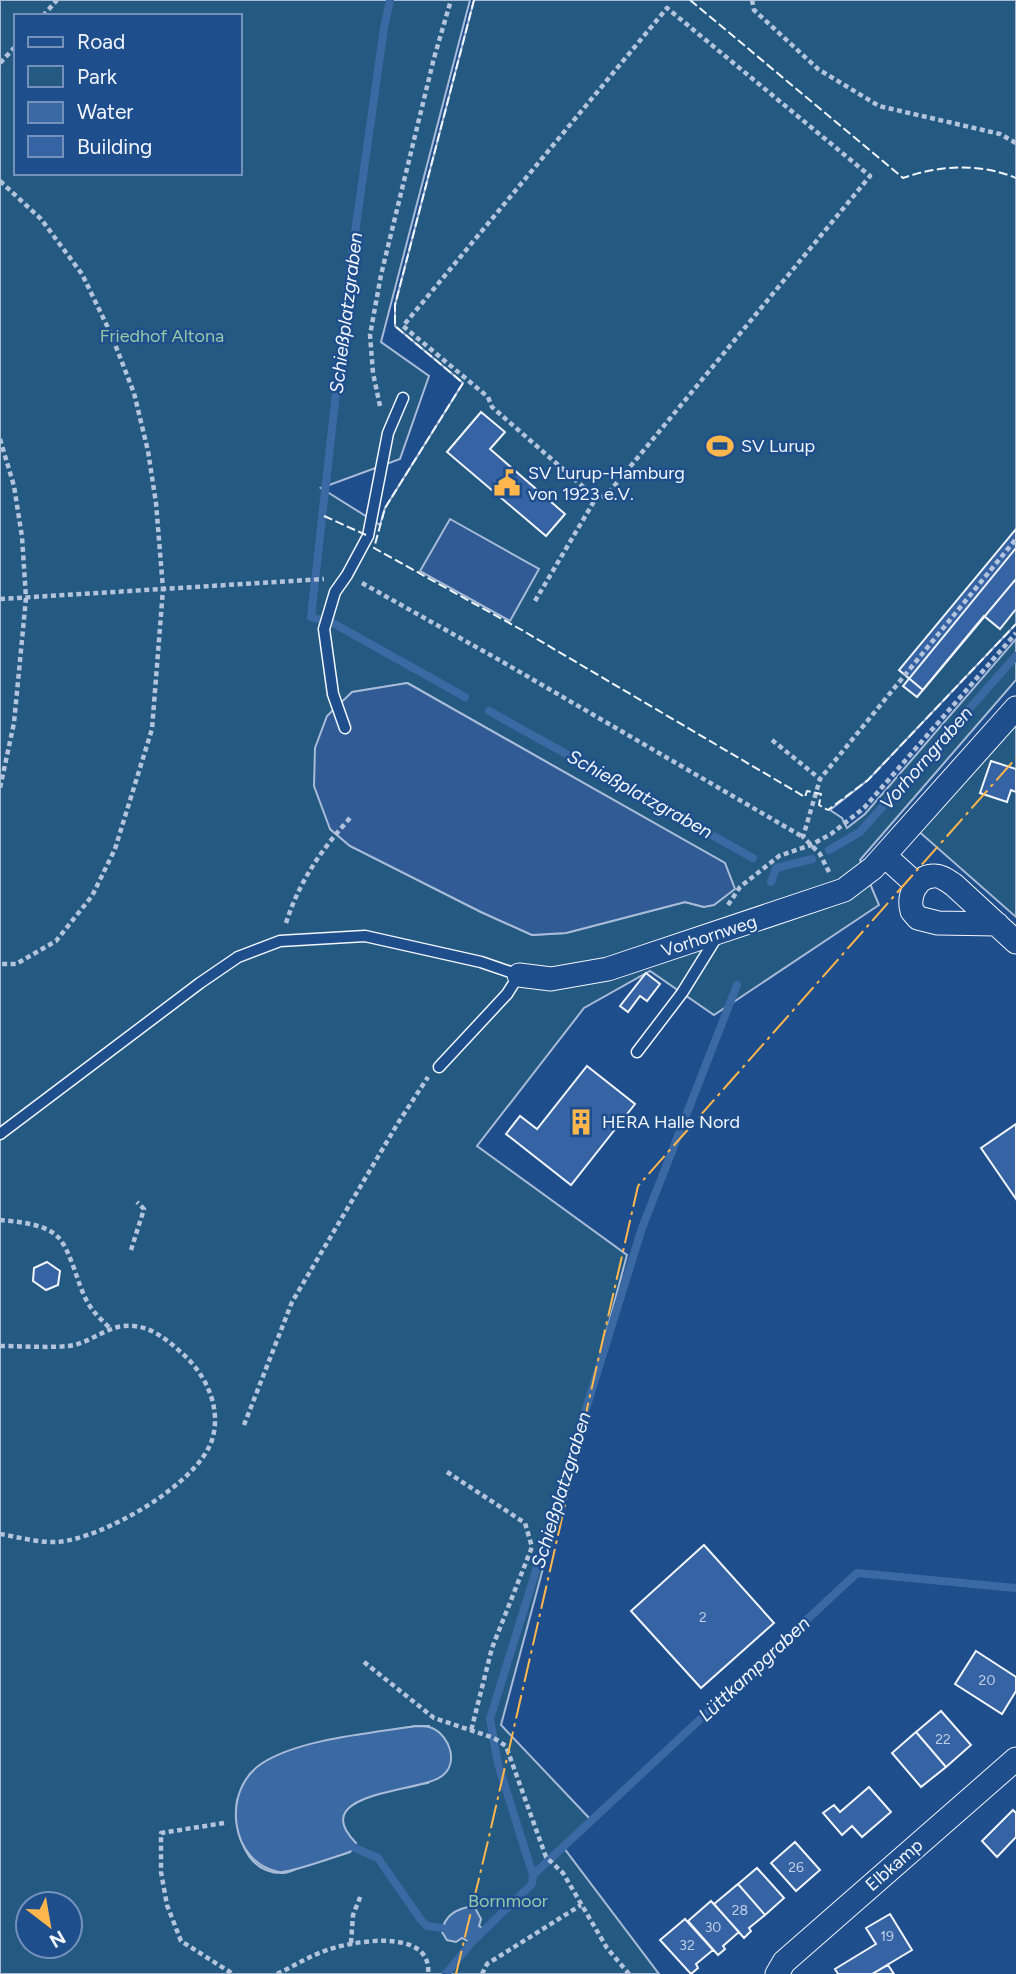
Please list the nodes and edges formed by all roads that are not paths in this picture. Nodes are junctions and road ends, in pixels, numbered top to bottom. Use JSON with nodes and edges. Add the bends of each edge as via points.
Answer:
{"nodes":[{"id":1,"x":403,"y":398,"type":"dead end"},
{"id":2,"x":1016,"y":708,"type":"edge"},
{"id":3,"x":345,"y":728,"type":"dead end"},
{"id":4,"x":885,"y":856,"type":"junction"},
{"id":5,"x":917,"y":885,"type":"junction"},
{"id":6,"x":997,"y":924,"type":"junction"},
{"id":7,"x":720,"y":933,"type":"junction"},
{"id":8,"x":1016,"y":942,"type":"edge"},
{"id":9,"x":519,"y":975,"type":"junction"},
{"id":10,"x":637,"y":1052,"type":"dead end"},
{"id":11,"x":439,"y":1067,"type":"road end"},
{"id":12,"x":0,"y":1134,"type":"edge"},
{"id":13,"x":1016,"y":1759,"type":"edge"},
{"id":14,"x":776,"y":1974,"type":"edge"}],
"edges":[{"from":1,"to":3,"type":"lane","via":[[388,433],[368,536],[335,592],[324,629],[333,694]]},
{"from":2,"to":4,"type":"street","name":"Vorhornweg"},
{"from":4,"to":5,"type":"street"},
{"from":4,"to":7,"type":"street","name":"Vorhornweg","via":[[861,879],[838,892]]},
{"from":5,"to":6,"type":"street","via":[[932,876],[942,878]]},
{"from":5,"to":6,"type":"street","via":[[909,902],[918,918]]},
{"from":6,"to":8,"type":"street"},
{"from":7,"to":9,"type":"street","name":"Vorhornweg","via":[[582,975],[551,979]]},
{"from":7,"to":10,"type":"lane"},
{"from":9,"to":11,"type":"lane"},
{"from":9,"to":12,"type":"lane","via":[[365,936],[280,941],[238,957],[200,983]]},
{"from":13,"to":14,"type":"street","name":"Elbkamp","via":[[784,1962]]}]}
